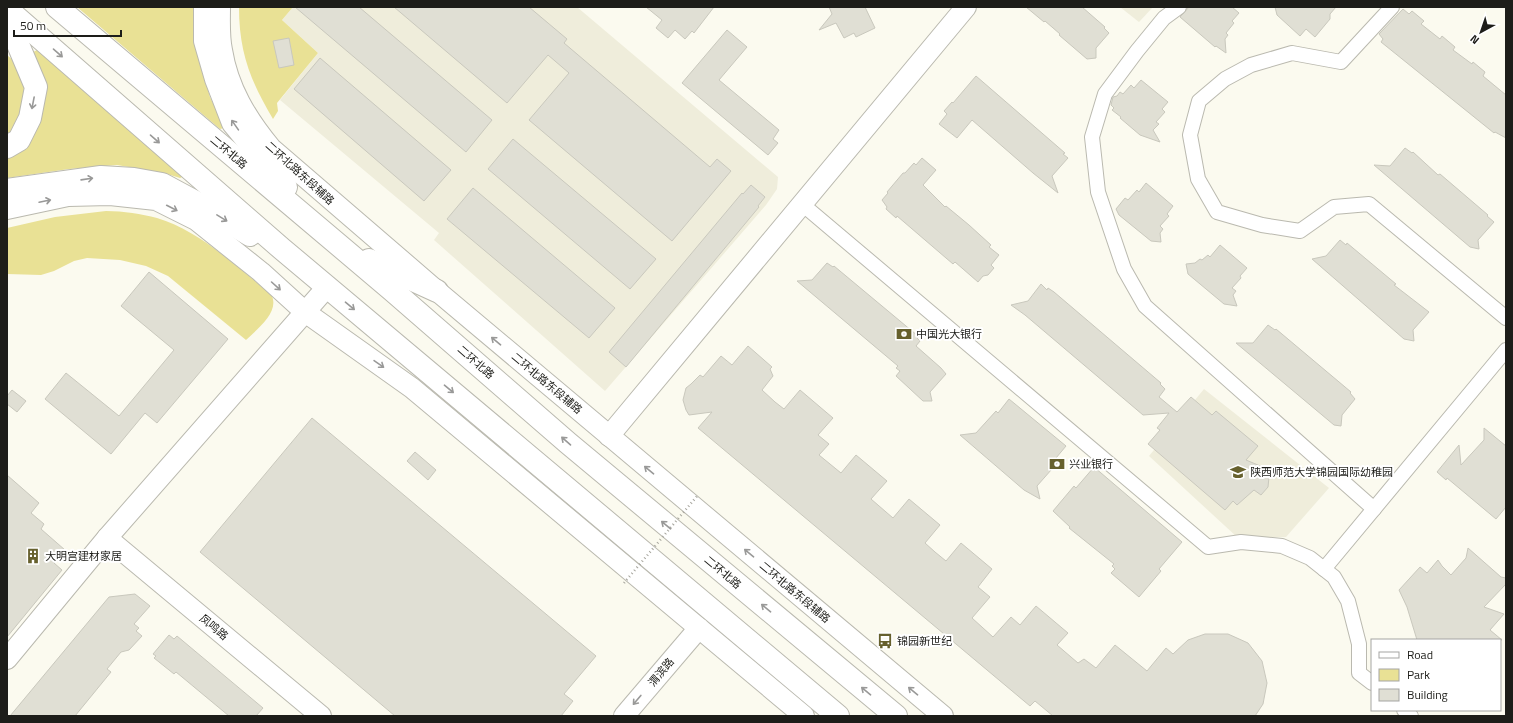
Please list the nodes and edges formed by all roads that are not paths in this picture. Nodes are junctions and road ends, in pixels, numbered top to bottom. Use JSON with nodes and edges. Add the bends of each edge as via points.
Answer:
{"nodes":[{"id":1,"x":57,"y":7,"type":"edge"},
{"id":2,"x":205,"y":7,"type":"edge"},
{"id":3,"x":220,"y":7,"type":"edge"},
{"id":4,"x":966,"y":7,"type":"edge"},
{"id":5,"x":1179,"y":7,"type":"edge"},
{"id":6,"x":1390,"y":8,"type":"edge"},
{"id":7,"x":7,"y":9,"type":"edge"},
{"id":8,"x":7,"y":30,"type":"edge"},
{"id":9,"x":7,"y":147,"type":"edge"},
{"id":10,"x":7,"y":190,"type":"edge"},
{"id":11,"x":802,"y":204,"type":"junction"},
{"id":12,"x":7,"y":209,"type":"edge"},
{"id":13,"x":322,"y":231,"type":"junction"},
{"id":14,"x":342,"y":248,"type":"junction"},
{"id":15,"x":320,"y":281,"type":"junction"},
{"id":16,"x":437,"y":291,"type":"junction"},
{"id":17,"x":305,"y":312,"type":"junction"},
{"id":18,"x":1506,"y":318,"type":"edge"},
{"id":19,"x":1506,"y":350,"type":"edge"},
{"id":20,"x":609,"y":436,"type":"junction"},
{"id":21,"x":1374,"y":509,"type":"junction"},
{"id":22,"x":108,"y":538,"type":"junction"},
{"id":23,"x":1324,"y":569,"type":"junction"},
{"id":24,"x":704,"y":632,"type":"junction"},
{"id":25,"x":7,"y":659,"type":"edge"},
{"id":26,"x":1371,"y":682,"type":"edge"},
{"id":27,"x":321,"y":716,"type":"edge"},
{"id":28,"x":624,"y":716,"type":"edge"},
{"id":29,"x":642,"y":716,"type":"edge"},
{"id":30,"x":804,"y":716,"type":"edge"},
{"id":31,"x":838,"y":716,"type":"edge"},
{"id":32,"x":896,"y":716,"type":"edge"},
{"id":33,"x":943,"y":716,"type":"edge"}],
"edges":[{"from":1,"to":13,"type":"highway","name":"二环北路"},
{"from":13,"to":2,"type":"highway","one_way":true,"via":[[233,123],[205,41]]},
{"from":3,"to":16,"type":"main road","name":"二环北路东段辅路","via":[[222,50],[229,79],[239,104],[254,128],[292,168]]},
{"from":4,"to":11,"type":"main road"},
{"from":5,"to":21,"type":"street","via":[[1164,18],[1105,94],[1092,137],[1098,192],[1124,270],[1145,306]]},
{"from":6,"to":18,"type":"street","via":[[1342,62],[1292,53],[1250,65],[1225,79],[1199,101],[1190,136],[1198,179],[1217,212],[1300,231],[1334,207],[1370,204]]},
{"from":7,"to":15,"type":"highway","one_way":true},
{"from":8,"to":9,"type":"highway","one_way":true,"via":[[17,42],[36,87],[30,118],[19,140]]},
{"from":10,"to":15,"type":"highway","one_way":true,"via":[[101,176],[162,184],[201,205]]},
{"from":11,"to":20,"type":"main road"},
{"from":11,"to":23,"type":"street","via":[[1208,547],[1241,542],[1282,546],[1310,558]]},
{"from":12,"to":17,"type":"main road","one_way":true,"via":[[68,196],[110,195],[156,200],[196,220],[261,272]]},
{"from":13,"to":14,"type":"highway","name":"二环北路"},
{"from":14,"to":16,"type":"highway"},
{"from":32,"to":14,"type":"highway","name":"二环北路","one_way":true,"via":[[574,448]]},
{"from":15,"to":17,"type":"main road"},
{"from":15,"to":31,"type":"highway","one_way":true},
{"from":20,"to":16,"type":"main road","name":"二环北路东段辅路","one_way":true},
{"from":17,"to":22,"type":"main road"},
{"from":17,"to":24,"type":"main road","one_way":true,"via":[[412,388]]},
{"from":19,"to":21,"type":"street"},
{"from":33,"to":20,"type":"main road","name":"二环北路东段辅路","one_way":true},
{"from":21,"to":23,"type":"street"},
{"from":22,"to":25,"type":"main road"},
{"from":22,"to":27,"type":"main road","name":"凤鸣路"},
{"from":23,"to":26,"type":"street","via":[[1334,578],[1348,601],[1358,644],[1359,673]]},
{"from":24,"to":28,"type":"main road","name":"渭滨路","one_way":true},
{"from":24,"to":29,"type":"main road","name":"渭滨路"},
{"from":24,"to":30,"type":"main road"}]}
